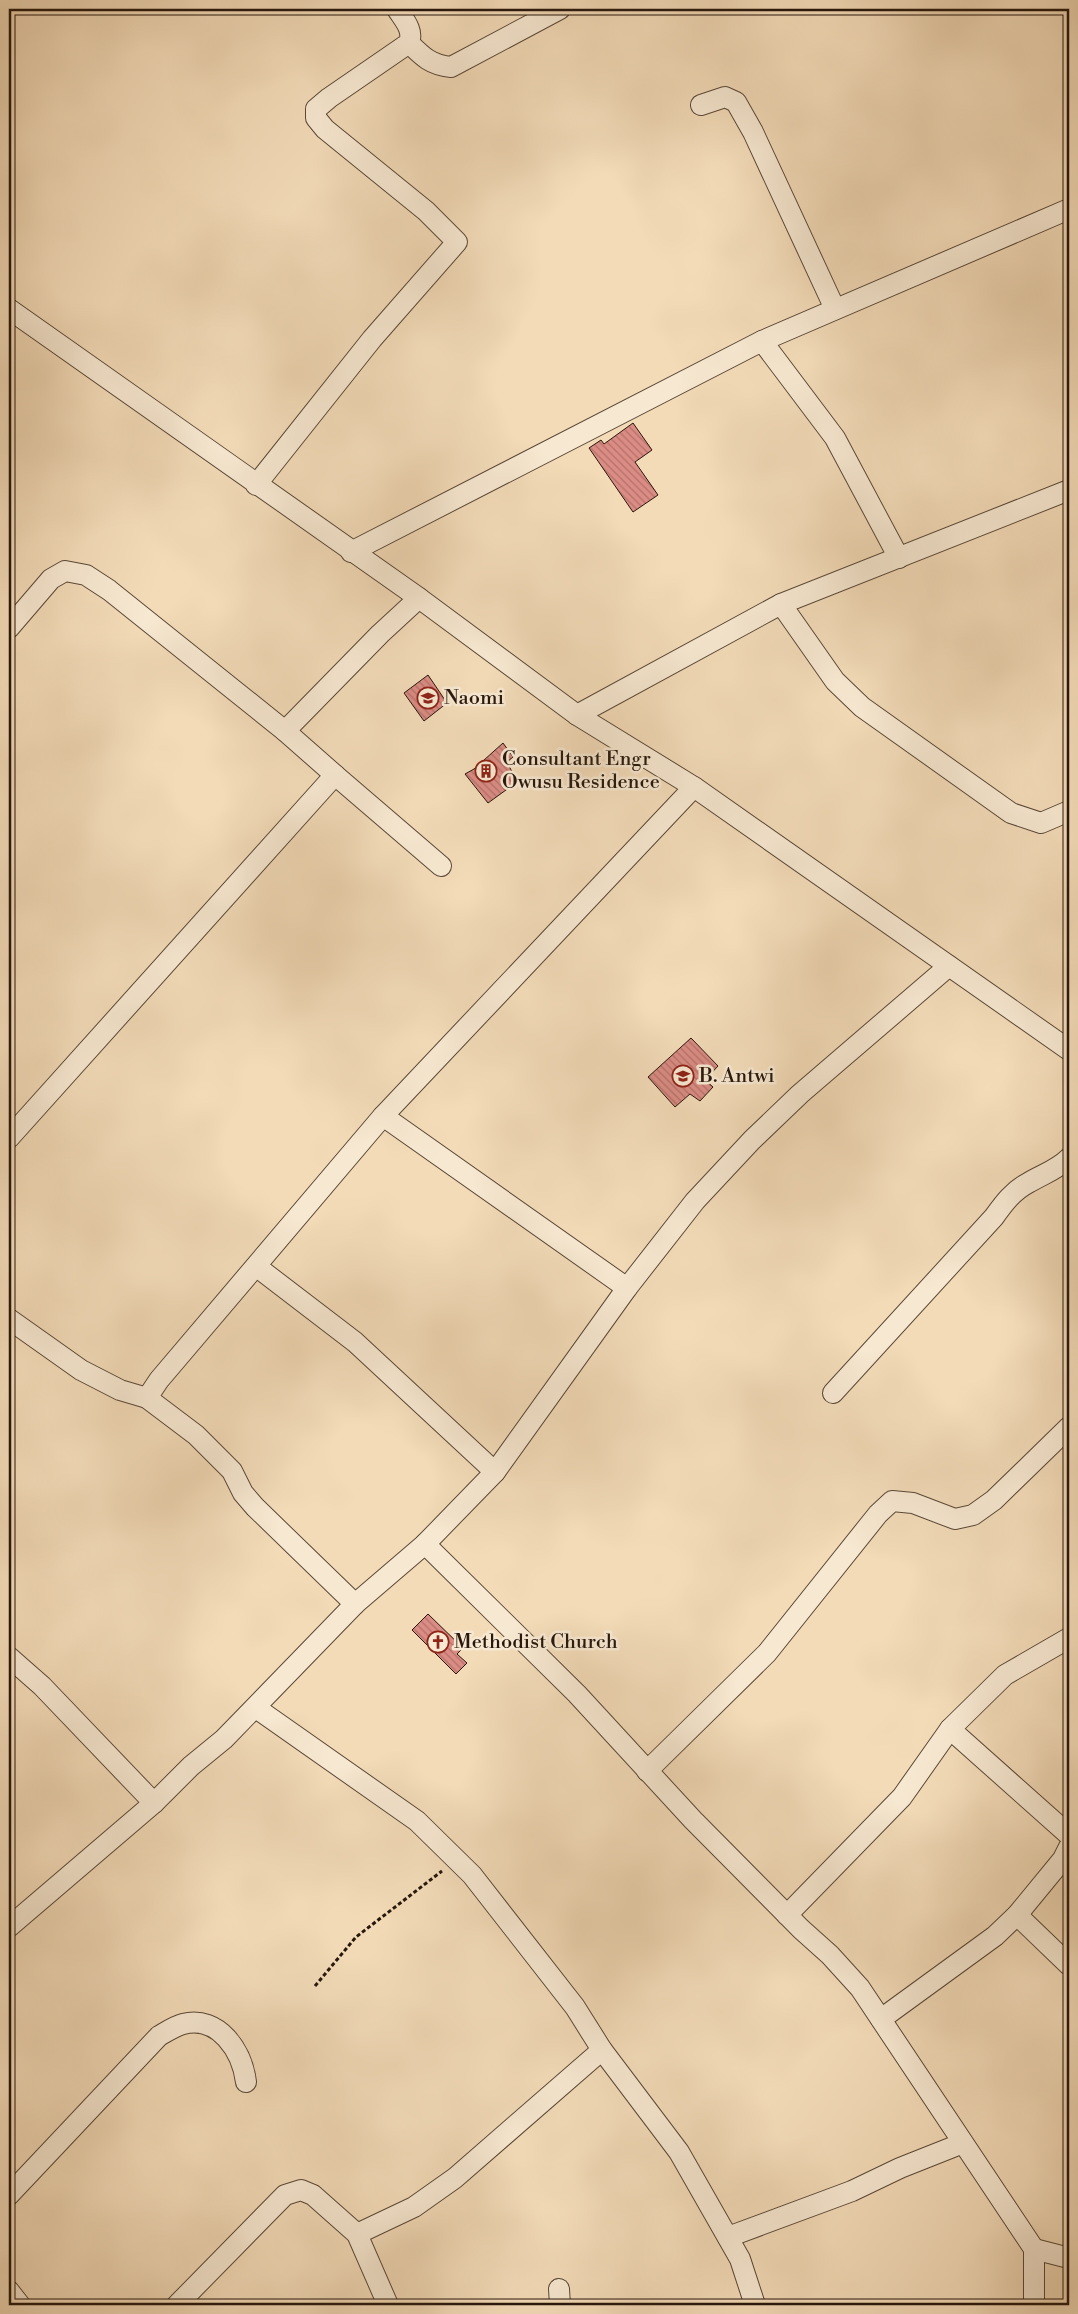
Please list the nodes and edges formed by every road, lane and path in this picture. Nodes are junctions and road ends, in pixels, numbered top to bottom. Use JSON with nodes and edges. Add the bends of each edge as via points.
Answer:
{"nodes":[{"id":1,"x":397,"y":9,"type":"edge"},
{"id":2,"x":560,"y":9,"type":"edge"},
{"id":3,"x":409,"y":43,"type":"junction"},
{"id":4,"x":701,"y":105,"type":"dead end"},
{"id":5,"x":1069,"y":209,"type":"edge"},
{"id":6,"x":9,"y":309,"type":"edge"},
{"id":7,"x":835,"y":310,"type":"junction"},
{"id":8,"x":762,"y":341,"type":"junction"},
{"id":9,"x":256,"y":485,"type":"junction"},
{"id":10,"x":1069,"y":490,"type":"edge"},
{"id":11,"x":351,"y":552,"type":"junction"},
{"id":12,"x":899,"y":558,"type":"junction"},
{"id":13,"x":419,"y":598,"type":"junction"},
{"id":14,"x":782,"y":604,"type":"junction"},
{"id":15,"x":9,"y":628,"type":"edge"},
{"id":16,"x":577,"y":715,"type":"junction"},
{"id":17,"x":285,"y":731,"type":"junction"},
{"id":18,"x":335,"y":775,"type":"junction"},
{"id":19,"x":694,"y":787,"type":"junction"},
{"id":20,"x":1069,"y":811,"type":"edge"},
{"id":21,"x":441,"y":866,"type":"dead end"},
{"id":22,"x":949,"y":966,"type":"junction"},
{"id":23,"x":1069,"y":1050,"type":"edge"},
{"id":24,"x":383,"y":1116,"type":"junction"},
{"id":25,"x":9,"y":1138,"type":"edge"},
{"id":26,"x":1069,"y":1158,"type":"edge"},
{"id":27,"x":257,"y":1266,"type":"junction"},
{"id":28,"x":627,"y":1288,"type":"junction"},
{"id":29,"x":9,"y":1319,"type":"edge"},
{"id":30,"x":833,"y":1393,"type":"dead end"},
{"id":31,"x":147,"y":1398,"type":"junction"},
{"id":32,"x":1069,"y":1427,"type":"edge"},
{"id":33,"x":495,"y":1472,"type":"junction"},
{"id":34,"x":425,"y":1544,"type":"junction"},
{"id":35,"x":355,"y":1604,"type":"junction"},
{"id":36,"x":1069,"y":1638,"type":"edge"},
{"id":37,"x":9,"y":1657,"type":"edge"},
{"id":38,"x":256,"y":1708,"type":"junction"},
{"id":39,"x":950,"y":1729,"type":"junction"},
{"id":40,"x":647,"y":1771,"type":"junction"},
{"id":41,"x":154,"y":1803,"type":"junction"},
{"id":42,"x":1069,"y":1835,"type":"edge"},
{"id":43,"x":1069,"y":1847,"type":"edge"},
{"id":44,"x":456,"y":1860,"type":"junction"},
{"id":45,"x":786,"y":1914,"type":"junction"},
{"id":46,"x":1017,"y":1915,"type":"junction"},
{"id":47,"x":9,"y":1927,"type":"edge"},
{"id":48,"x":1069,"y":1965,"type":"edge"},
{"id":49,"x":315,"y":1986,"type":"dead end"},
{"id":50,"x":881,"y":2019,"type":"junction"},
{"id":51,"x":602,"y":2050,"type":"junction"},
{"id":52,"x":246,"y":2082,"type":"dead end"},
{"id":53,"x":964,"y":2143,"type":"junction"},
{"id":54,"x":9,"y":2195,"type":"edge"},
{"id":55,"x":357,"y":2234,"type":"junction"},
{"id":56,"x":728,"y":2237,"type":"junction"},
{"id":57,"x":1034,"y":2249,"type":"junction"},
{"id":58,"x":1069,"y":2258,"type":"edge"},
{"id":59,"x":9,"y":2291,"type":"edge"},
{"id":60,"x":20,"y":2305,"type":"edge"},
{"id":61,"x":177,"y":2305,"type":"edge"},
{"id":62,"x":388,"y":2305,"type":"edge"},
{"id":63,"x":756,"y":2305,"type":"edge"},
{"id":64,"x":1034,"y":2305,"type":"edge"}],
"edges":[{"from":1,"to":3,"type":"street","via":[[410,29]]},
{"from":2,"to":3,"type":"street","via":[[451,67],[428,62]]},
{"from":3,"to":9,"type":"street","via":[[329,98],[316,110],[316,118],[324,129],[426,211],[457,242],[372,338]]},
{"from":4,"to":7,"type":"street","via":[[725,97],[736,102]]},
{"from":5,"to":7,"type":"street"},
{"from":6,"to":9,"type":"street"},
{"from":7,"to":8,"type":"street"},
{"from":8,"to":11,"type":"street"},
{"from":8,"to":12,"type":"street","via":[[834,438]]},
{"from":9,"to":11,"type":"street"},
{"from":10,"to":12,"type":"street"},
{"from":11,"to":13,"type":"street"},
{"from":12,"to":14,"type":"street"},
{"from":13,"to":16,"type":"street"},
{"from":13,"to":17,"type":"street"},
{"from":14,"to":16,"type":"street"},
{"from":14,"to":20,"type":"street","via":[[835,681],[862,707],[1011,813],[1041,824]]},
{"from":15,"to":17,"type":"street","via":[[51,579],[65,571],[86,575]]},
{"from":16,"to":19,"type":"street"},
{"from":17,"to":18,"type":"street"},
{"from":18,"to":21,"type":"street"},
{"from":18,"to":25,"type":"street"},
{"from":19,"to":22,"type":"street"},
{"from":19,"to":24,"type":"street"},
{"from":22,"to":23,"type":"street"},
{"from":22,"to":28,"type":"street","via":[[800,1094],[752,1140],[695,1201]]},
{"from":24,"to":27,"type":"street"},
{"from":24,"to":28,"type":"street"},
{"from":26,"to":30,"type":"street","via":[[1059,1168],[1027,1183],[1007,1198],[994,1217]]},
{"from":27,"to":31,"type":"street"},
{"from":27,"to":33,"type":"street","via":[[356,1342]]},
{"from":28,"to":33,"type":"street"},
{"from":29,"to":31,"type":"street","via":[[81,1370],[120,1390]]},
{"from":31,"to":35,"type":"street","via":[[196,1435],[232,1471],[243,1493],[255,1507]]},
{"from":32,"to":40,"type":"street","via":[[994,1500],[973,1515],[955,1519],[913,1503],[892,1501],[767,1652]]},
{"from":33,"to":34,"type":"street"},
{"from":34,"to":35,"type":"street"},
{"from":34,"to":40,"type":"street","via":[[577,1694]]},
{"from":35,"to":38,"type":"street"},
{"from":36,"to":39,"type":"street","via":[[1006,1675]]},
{"from":37,"to":41,"type":"street","via":[[42,1686]]},
{"from":38,"to":41,"type":"street"},
{"from":38,"to":44,"type":"street","via":[[417,1820]]},
{"from":39,"to":42,"type":"street"},
{"from":39,"to":45,"type":"street","via":[[902,1797]]},
{"from":40,"to":45,"type":"street"},
{"from":41,"to":47,"type":"street"},
{"from":43,"to":46,"type":"street","via":[[1063,1859]]},
{"from":44,"to":49,"type":"path","via":[[356,1937]]},
{"from":44,"to":51,"type":"street","via":[[515,1927],[574,2006]]},
{"from":45,"to":50,"type":"street","via":[[860,1988]]},
{"from":46,"to":48,"type":"street"},
{"from":46,"to":50,"type":"street","via":[[995,1936]]},
{"from":50,"to":53,"type":"street"},
{"from":51,"to":55,"type":"street","via":[[455,2178],[414,2207]]},
{"from":51,"to":56,"type":"street","via":[[679,2152]]},
{"from":52,"to":54,"type":"street","via":[[244,2065],[237,2052],[215,2028],[202,2022],[182,2024],[159,2036]]},
{"from":53,"to":56,"type":"street","via":[[852,2191]]},
{"from":53,"to":57,"type":"street"},
{"from":55,"to":61,"type":"street","via":[[313,2194],[301,2190],[285,2195]]},
{"from":55,"to":62,"type":"street"},
{"from":56,"to":63,"type":"street","via":[[740,2259]]},
{"from":57,"to":58,"type":"street"},
{"from":57,"to":64,"type":"street"},
{"from":59,"to":60,"type":"street"}]}
